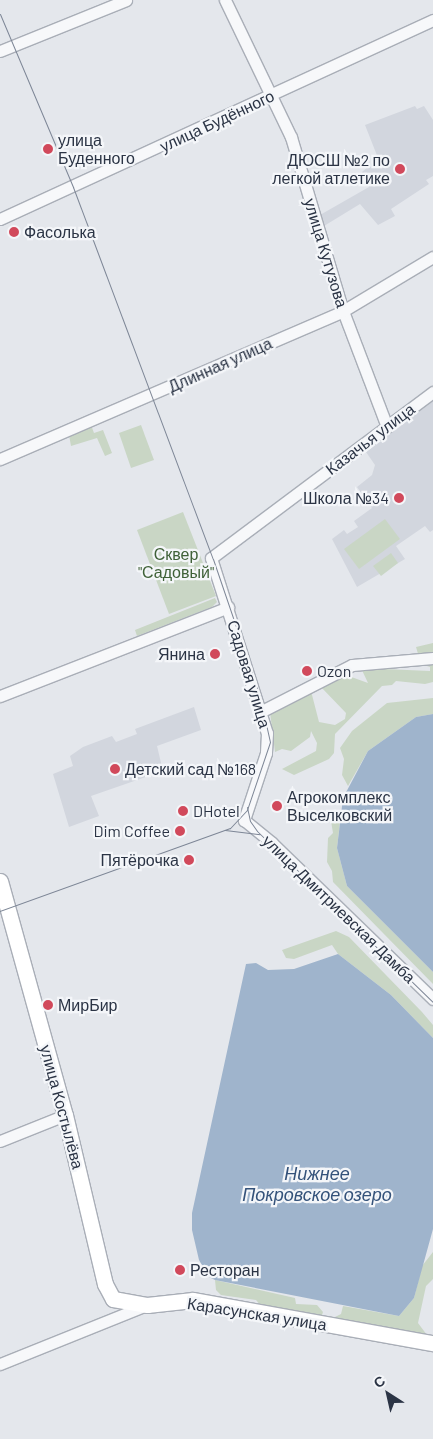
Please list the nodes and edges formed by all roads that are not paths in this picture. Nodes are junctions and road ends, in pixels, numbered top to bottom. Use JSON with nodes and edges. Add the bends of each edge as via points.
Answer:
{"nodes":[{"id":1,"x":126,"y":0,"type":"edge"},
{"id":2,"x":225,"y":0,"type":"edge"},
{"id":3,"x":433,"y":20,"type":"edge"},
{"id":4,"x":0,"y":51,"type":"edge"},
{"id":5,"x":272,"y":96,"type":"junction"},
{"id":6,"x":0,"y":219,"type":"edge"},
{"id":7,"x":433,"y":257,"type":"edge"},
{"id":8,"x":343,"y":310,"type":"junction"},
{"id":9,"x":433,"y":392,"type":"edge"},
{"id":10,"x":387,"y":427,"type":"junction"},
{"id":11,"x":0,"y":459,"type":"edge"},
{"id":12,"x":211,"y":558,"type":"joint"},
{"id":13,"x":228,"y":607,"type":"junction"},
{"id":14,"x":433,"y":658,"type":"edge"},
{"id":15,"x":0,"y":696,"type":"edge"},
{"id":16,"x":262,"y":711,"type":"junction"},
{"id":17,"x":244,"y":820,"type":"joint"},
{"id":18,"x":0,"y":881,"type":"edge"},
{"id":19,"x":433,"y":999,"type":"edge"},
{"id":20,"x":66,"y":1116,"type":"junction"},
{"id":21,"x":0,"y":1141,"type":"edge"},
{"id":22,"x":147,"y":1305,"type":"junction"},
{"id":23,"x":433,"y":1343,"type":"edge"},
{"id":24,"x":0,"y":1364,"type":"edge"}],
"edges":[{"from":1,"to":4,"type":"street"},
{"from":2,"to":5,"type":"street","name":"улица Кутузова"},
{"from":3,"to":5,"type":"street","name":"улица Будённого"},
{"from":5,"to":6,"type":"street","name":"улица Будённого"},
{"from":5,"to":8,"type":"street","name":"улица Кутузова","via":[[291,137]]},
{"from":7,"to":8,"type":"street","name":"Длинная улица"},
{"from":8,"to":10,"type":"street","name":"улица Кутузова"},
{"from":8,"to":11,"type":"street","name":"Длинная улица"},
{"from":9,"to":10,"type":"street","name":"Казачья улица"},
{"from":10,"to":12,"type":"street","name":"Казачья улица"},
{"from":12,"to":13,"type":"street","name":"Садовая улица"},
{"from":13,"to":15,"type":"street"},
{"from":13,"to":16,"type":"street","name":"Садовая улица"},
{"from":14,"to":16,"type":"street","via":[[352,665]]},
{"from":16,"to":17,"type":"street","name":"Садовая улица","via":[[268,747]]},
{"from":17,"to":19,"type":"street","name":"улица Дмитриевская Дамба","via":[[272,843]]},
{"from":18,"to":20,"type":"main road","name":"улица Костылёва"},
{"from":20,"to":21,"type":"street"},
{"from":20,"to":22,"type":"main road","name":"улица Костылёва","via":[[108,1293],[118,1302]]},
{"from":22,"to":23,"type":"main road","name":"Карасунская улица","via":[[193,1300]]},
{"from":22,"to":24,"type":"street","name":"Карасунская улица"}]}
